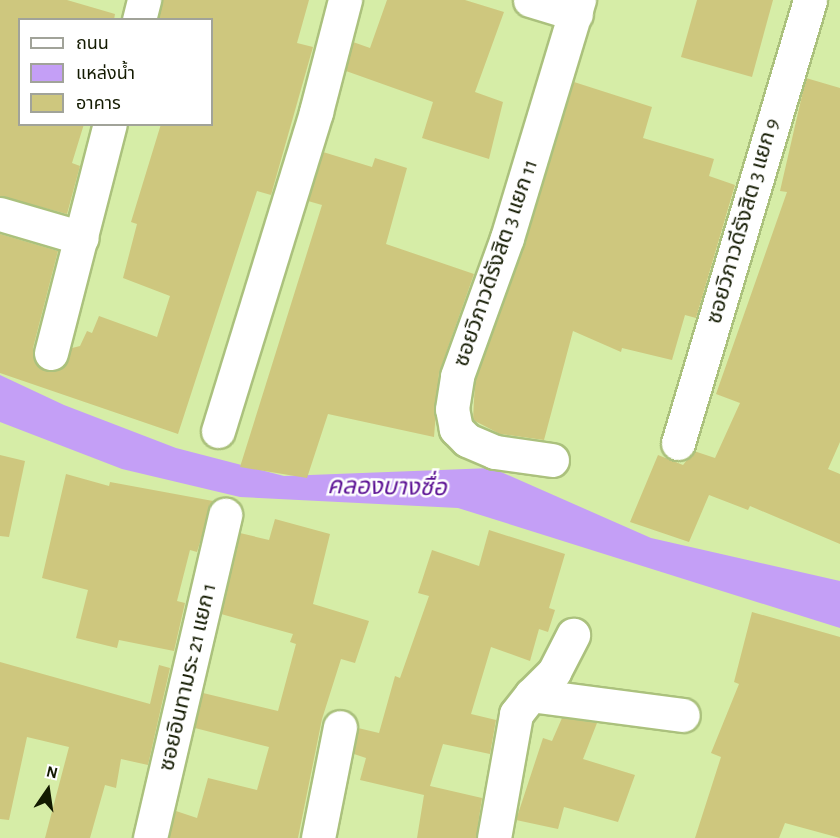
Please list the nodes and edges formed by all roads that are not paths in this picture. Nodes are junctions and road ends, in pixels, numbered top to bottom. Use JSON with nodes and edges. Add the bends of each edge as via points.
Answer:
{"nodes":[{"id":1,"x":144,"y":0,"type":"edge"},
{"id":2,"x":345,"y":0,"type":"edge"},
{"id":3,"x":530,"y":0,"type":"edge"},
{"id":4,"x":810,"y":0,"type":"edge"},
{"id":5,"x":577,"y":7,"type":"edge"},
{"id":6,"x":140,"y":18,"type":"edge"},
{"id":7,"x":110,"y":126,"type":"edge"},
{"id":8,"x":0,"y":214,"type":"edge"},
{"id":9,"x":82,"y":238,"type":"junction"},
{"id":10,"x":51,"y":352,"type":"dead end"},
{"id":11,"x":218,"y":431,"type":"dead end"},
{"id":12,"x":678,"y":443,"type":"dead end"},
{"id":13,"x":552,"y":460,"type":"dead end"},
{"id":14,"x":225,"y":515,"type":"dead end"},
{"id":15,"x":573,"y":634,"type":"dead end"},
{"id":16,"x":531,"y":695,"type":"junction"},
{"id":17,"x":683,"y":715,"type":"dead end"},
{"id":18,"x":340,"y":727,"type":"dead end"},
{"id":19,"x":150,"y":838,"type":"edge"},
{"id":20,"x":318,"y":838,"type":"edge"},
{"id":21,"x":494,"y":838,"type":"edge"}],
"edges":[{"from":1,"to":6,"type":"street"},
{"from":2,"to":11,"type":"street","via":[[316,112]]},
{"from":3,"to":5,"type":"street"},
{"from":4,"to":12,"type":"street","name":"ซอยวิภาวดีรังสิต 3 แยก 9"},
{"from":5,"to":13,"type":"street","name":"ซอยวิภาวดีรังสิต 3 แยก 11","via":[[507,238],[457,376],[452,408],[456,429],[467,440],[495,452]]},
{"from":7,"to":9,"type":"street"},
{"from":8,"to":9,"type":"street"},
{"from":9,"to":10,"type":"street"},
{"from":14,"to":19,"type":"street","name":"ซอยอินทามระ 21 แยก 1"},
{"from":15,"to":16,"type":"street","via":[[554,672]]},
{"from":16,"to":17,"type":"street"},
{"from":16,"to":21,"type":"street","via":[[516,714]]},
{"from":18,"to":20,"type":"street"}]}
